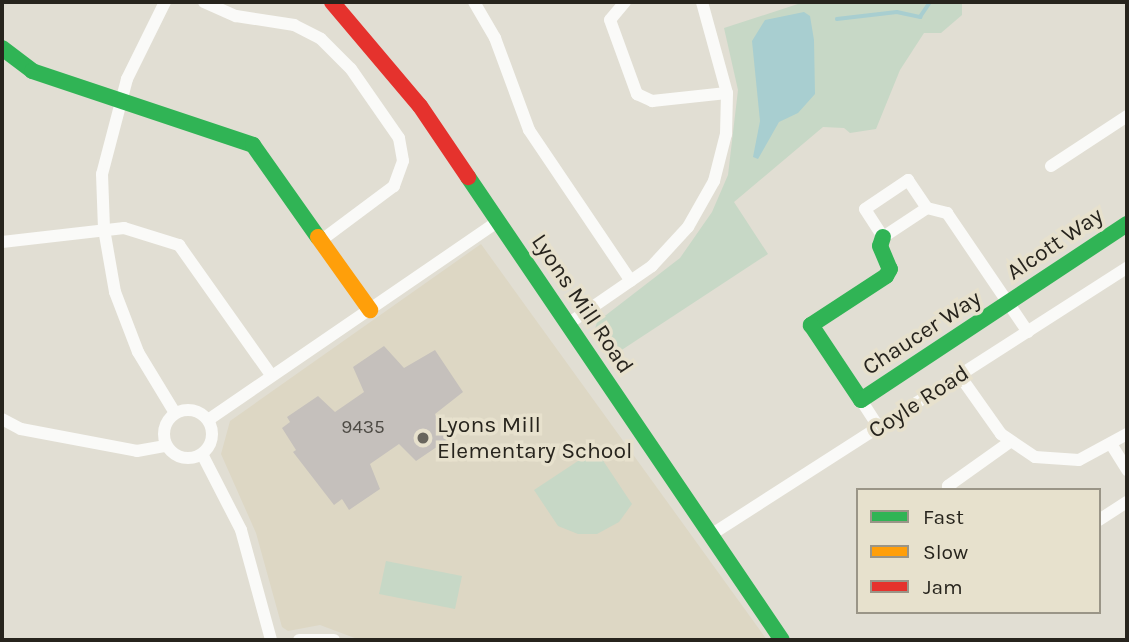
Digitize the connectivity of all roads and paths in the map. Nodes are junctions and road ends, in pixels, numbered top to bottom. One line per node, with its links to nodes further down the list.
1 (165, 2): 9 (street)
2 (204, 2): 17 (street)
3 (332, 2): 13 (street, Lyons Mill Road)
4 (474, 2): 20 (street)
5 (625, 2): 8 (street)
6 (702, 2): 8 (street)
7 (2, 48): 9 (street)
8 (727, 93): 20 (street)
9 (119, 100): 15 (street); 17 (street)
10 (1127, 116): 11 (street)
11 (1051, 166)
12 (927, 208): 16 (street); 16 (street); 21 (street)
13 (499, 221): 22 (street); 23 (street, Lyons Mill Road)
14 (1127, 224): 21 (street, Alcott Way)
15 (104, 229): 18 (street); 25 (street); 28 (street)
16 (883, 237): 27 (street, Chaucer Way)
17 (323, 239): 22 (street)
18 (2, 242)
19 (1127, 268): 24 (street, Coyle Road)
20 (631, 281): 23 (street)
21 (1009, 303): 24 (street); 27 (street, Chaucer Way)
22 (370, 310): 25 (street)
23 (568, 324): 41 (street, Lyons Mill Road)
24 (1028, 332): 26 (street, Coyle Road)
25 (271, 375): 30 (street)
26 (960, 376): 31 (street, Coyle Road); 33 (street)
27 (861, 400): 31 (street, Chaucer Way)
28 (176, 413): 30 (street); 35 (street)
29 (2, 419): 35 (street)
30 (208, 420): 36 (street)
31 (879, 428): 41 (street, Coyle Road)
32 (1127, 434): 34 (street)
33 (1010, 442): 34 (street); 38 (street)
34 (1111, 444): 37 (street)
35 (166, 446): 36 (street)
36 (202, 454): 42 (street)
37 (1127, 470)
38 (950, 488)
39 (1127, 502): 40 (street)
40 (1101, 519)
41 (709, 536): 45 (street, Lyons Mill Road)
42 (271, 640)
43 (299, 640): 44 (street)
44 (334, 640)
45 (782, 640)

